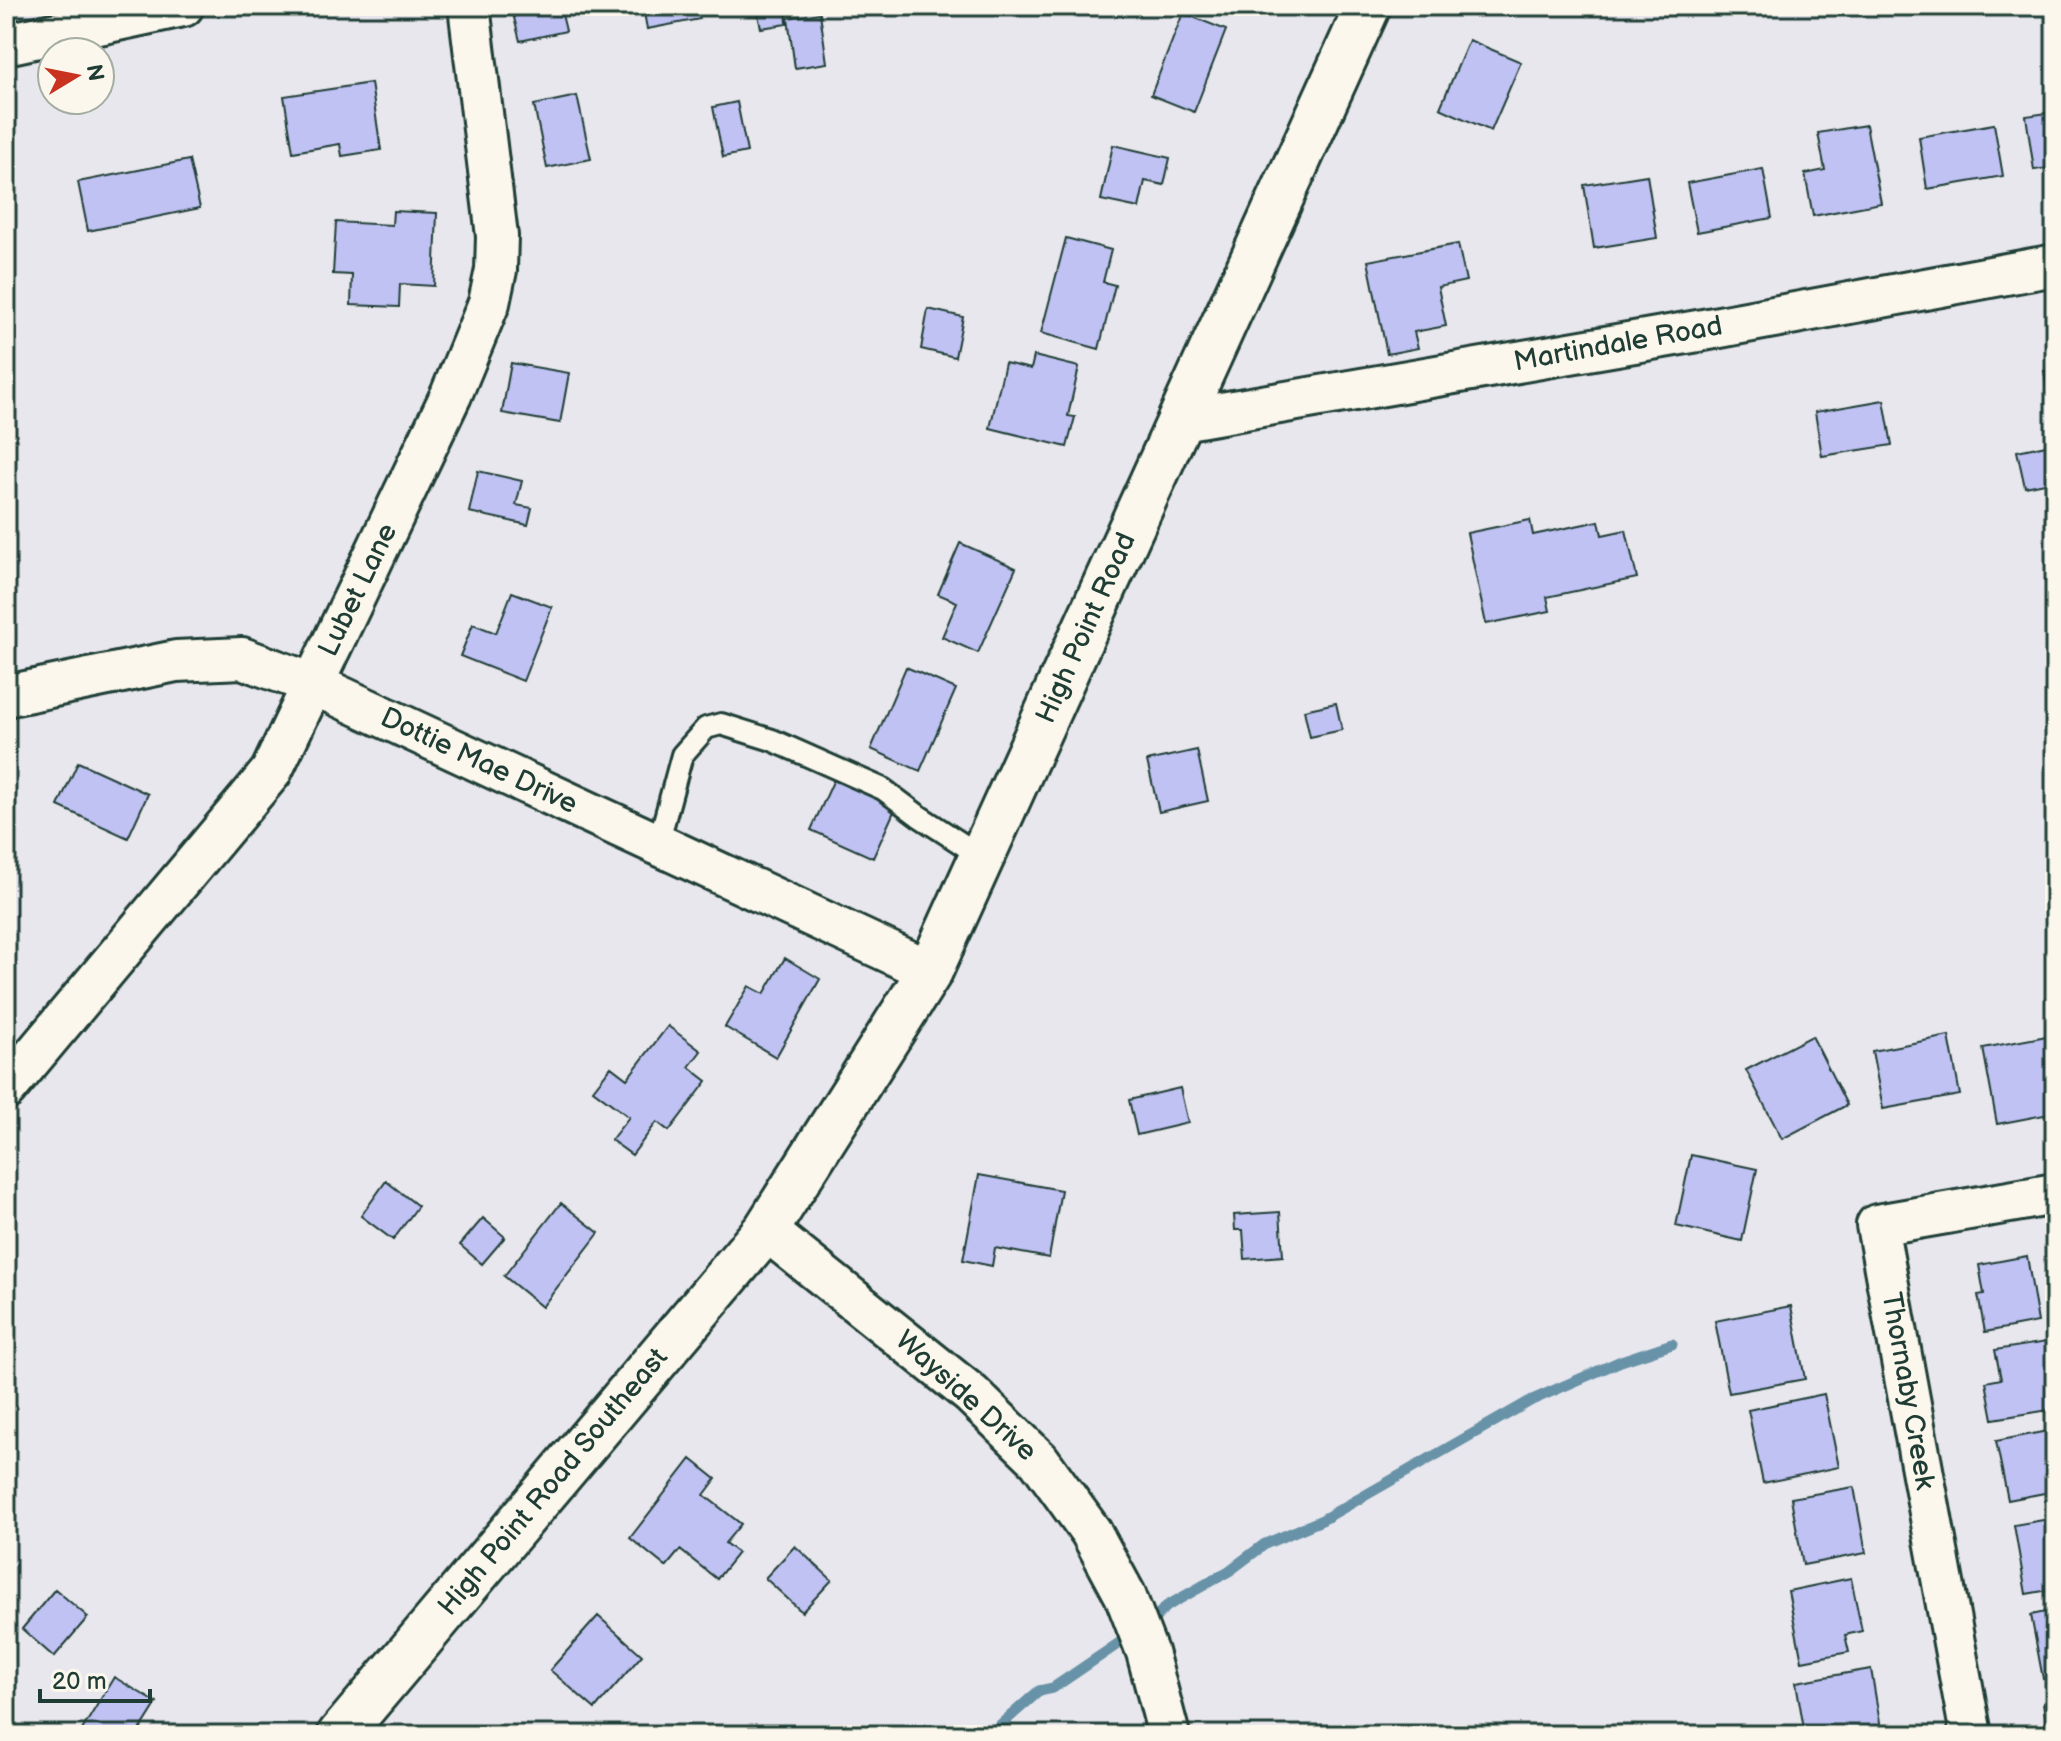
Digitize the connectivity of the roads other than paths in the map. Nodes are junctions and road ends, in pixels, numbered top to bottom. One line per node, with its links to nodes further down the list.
1 (183, 6): 4 (street)
2 (469, 6): 7 (street, Lubet Lane)
3 (1368, 6): 6 (main road, High Point Road)
4 (6, 44)
5 (2055, 265): 6 (street, Martindale Road)
6 (1181, 420): 10 (main road, High Point Road)
7 (313, 684): 8 (street, Dottie Mae Drive); 9 (street, Dottie Mae Drive); 12 (street, Lubet Lane)
8 (6, 696)
9 (658, 844): 10 (lane); 11 (street, Dottie Mae Drive)
10 (982, 857): 11 (main road, High Point Road)
11 (930, 971): 14 (main road, High Point Road)
12 (6, 1089)
13 (2055, 1194): 17 (street, Thornaby Creek)
14 (766, 1230): 15 (main road, High Point Road Southeast); 16 (street, Wayside Drive)
15 (340, 1735)
16 (1169, 1735)
17 (1971, 1735)

